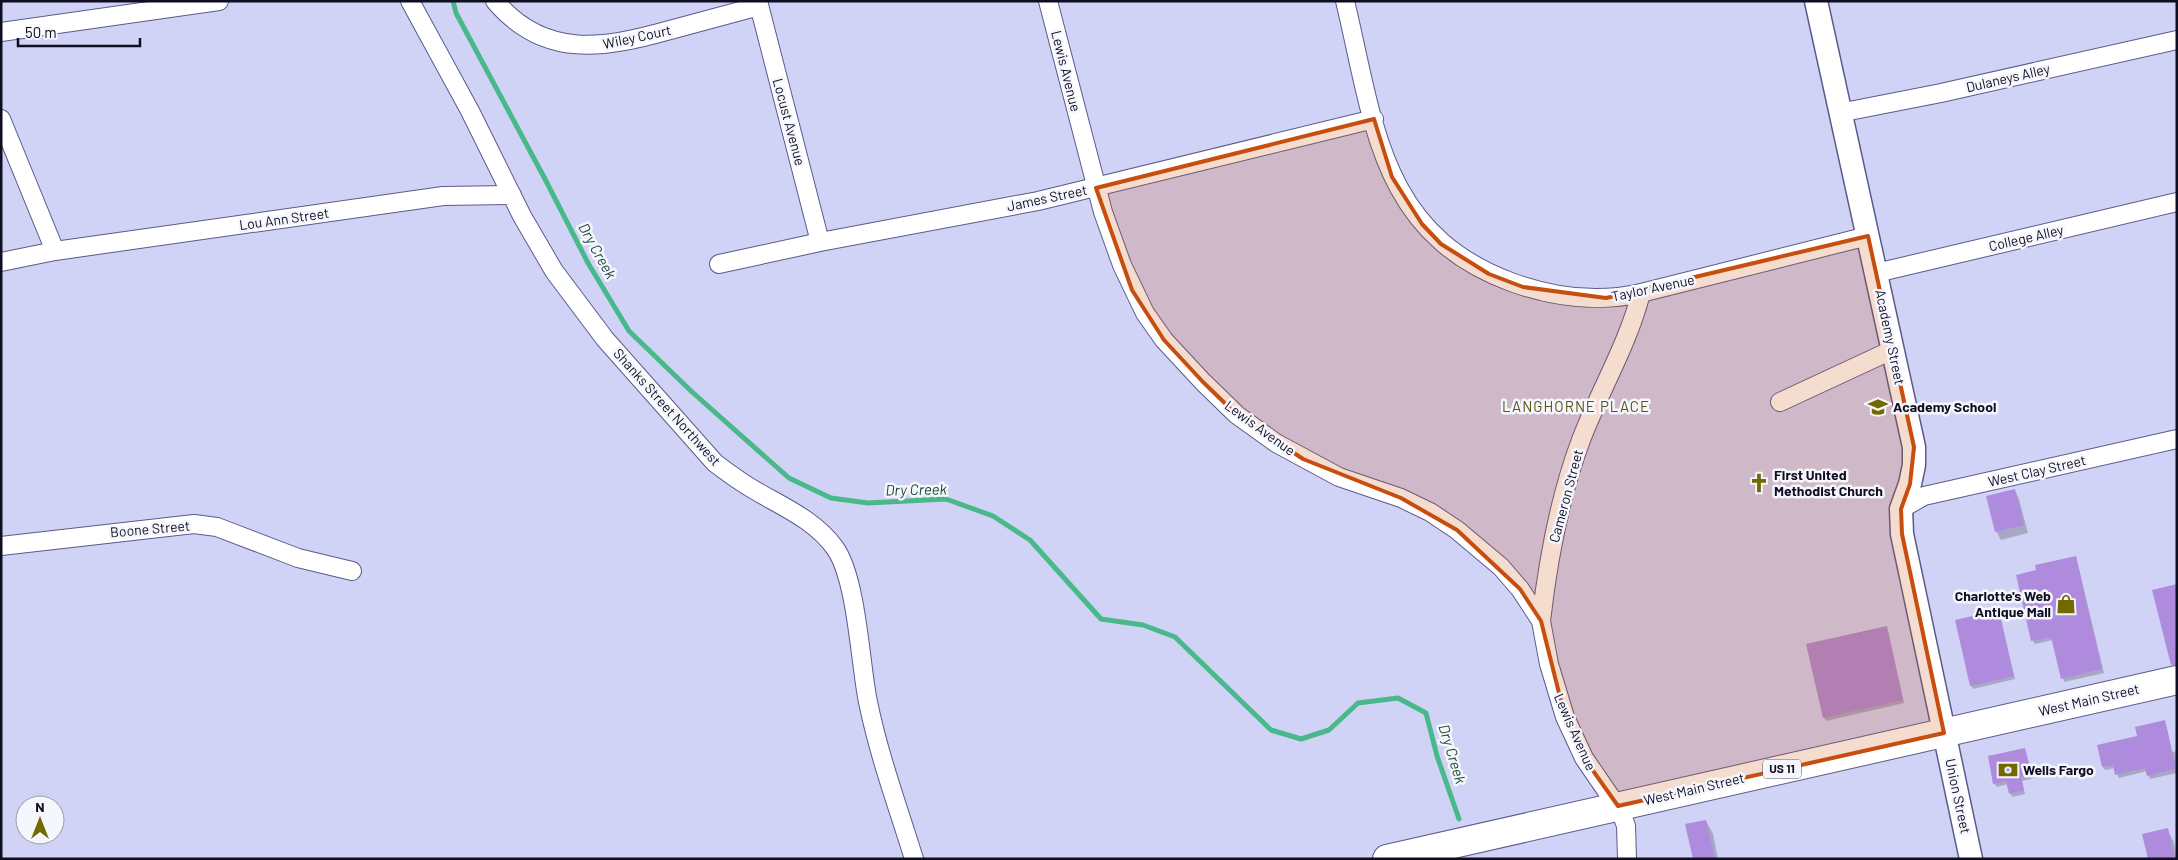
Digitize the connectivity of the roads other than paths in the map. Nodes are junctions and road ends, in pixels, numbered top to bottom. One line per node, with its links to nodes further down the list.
1 (219, 1): 8 (street)
2 (410, 1): 14 (street, Shanks Street Northwest)
3 (495, 1): 7 (street, Wiley Court)
4 (1048, 1): 13 (street, Lewis Avenue)
5 (1345, 1): 12 (street, Taylor Avenue)
6 (1816, 1): 10 (street, Academy Street)
7 (758, 4): 17 (street, Locust Avenue)
8 (1, 32)
9 (2177, 40): 10 (street, Dulaneys Alley)
10 (1840, 113): 16 (street, Academy Street)
11 (1, 119): 18 (street)
12 (1374, 119): 13 (street, James Street); 22 (street, Taylor Avenue)
13 (1096, 188): 17 (street, James Street); 29 (street, Lewis Avenue)
14 (512, 196): 18 (street, Lou Ann Street); 33 (street, Shanks Street Northwest)
15 (2177, 202): 21 (street, College Alley)
16 (1868, 236): 21 (street, Academy Street); 22 (street, Taylor Avenue)
17 (820, 242): 20 (street, James Street)
18 (55, 251): 19 (street, Lou Ann Street)
19 (1, 262)
20 (719, 264)
21 (1876, 273): 23 (street, Academy Street)
22 (1641, 292): 29 (street, Cameron Street)
23 (1892, 350): 24 (street); 26 (street, Academy Street)
24 (1780, 402)
25 (2177, 439): 26 (street, West Clay Street)
26 (1901, 509): 31 (street, Academy Street)
27 (1, 546): 28 (street, Boone Street)
28 (352, 571)
29 (1541, 621): 32 (street, Lewis Avenue)
30 (2177, 680): 31 (main road, West Main Street / US 11)
31 (1944, 732): 32 (main road, West Main Street / US 11); 36 (street, Union Street)
32 (1618, 806): 34 (main road, West Main Street / US 11); 35 (street, Lewis Avenue)
33 (914, 859)
34 (1387, 859)
35 (1627, 859)
36 (1971, 859)

